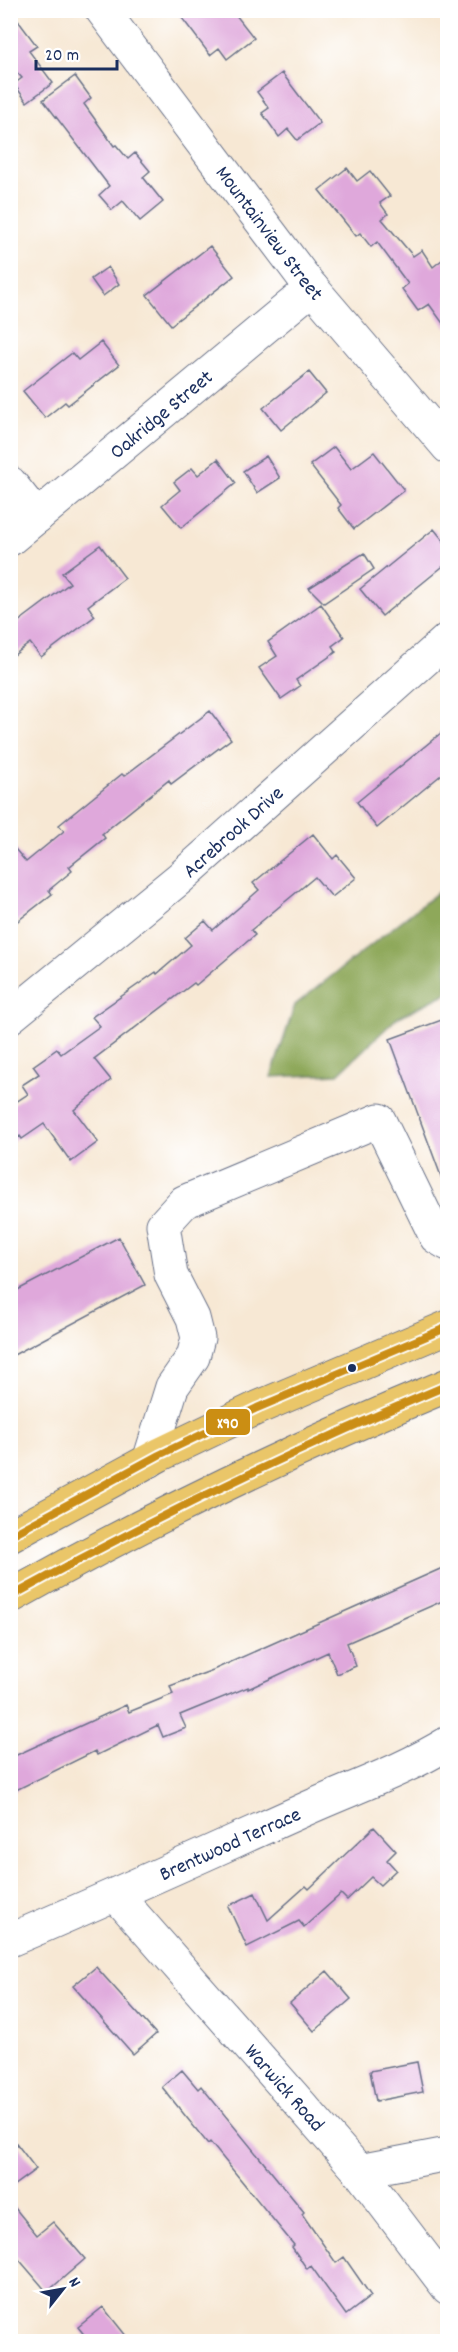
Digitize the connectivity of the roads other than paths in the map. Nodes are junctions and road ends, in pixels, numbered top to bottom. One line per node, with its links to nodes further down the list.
1 (102, 10): 2 (street, Mountainview Street)
2 (312, 288): 3 (street, Mountainview Street); 5 (street, Oakridge Street)
3 (447, 447)
4 (10, 483): 5 (street)
5 (37, 517): 6 (street, Oakridge Street)
6 (10, 539)
7 (447, 639): 8 (street, Acrebrook Drive)
8 (10, 1017)
9 (447, 1244): 12 (street)
10 (447, 1327): 12 (main road)
11 (447, 1385): 14 (main road)
12 (149, 1461): 13 (main road)
13 (10, 1536)
14 (10, 1597)
15 (447, 1743): 16 (street, Brentwood Terrace)
16 (116, 1895): 17 (street, Brentwood Terrace); 19 (street, Warwick Road)
17 (10, 1940)
18 (447, 2154): 19 (street)
19 (359, 2171): 20 (street, Warwick Road)
20 (447, 2288)

